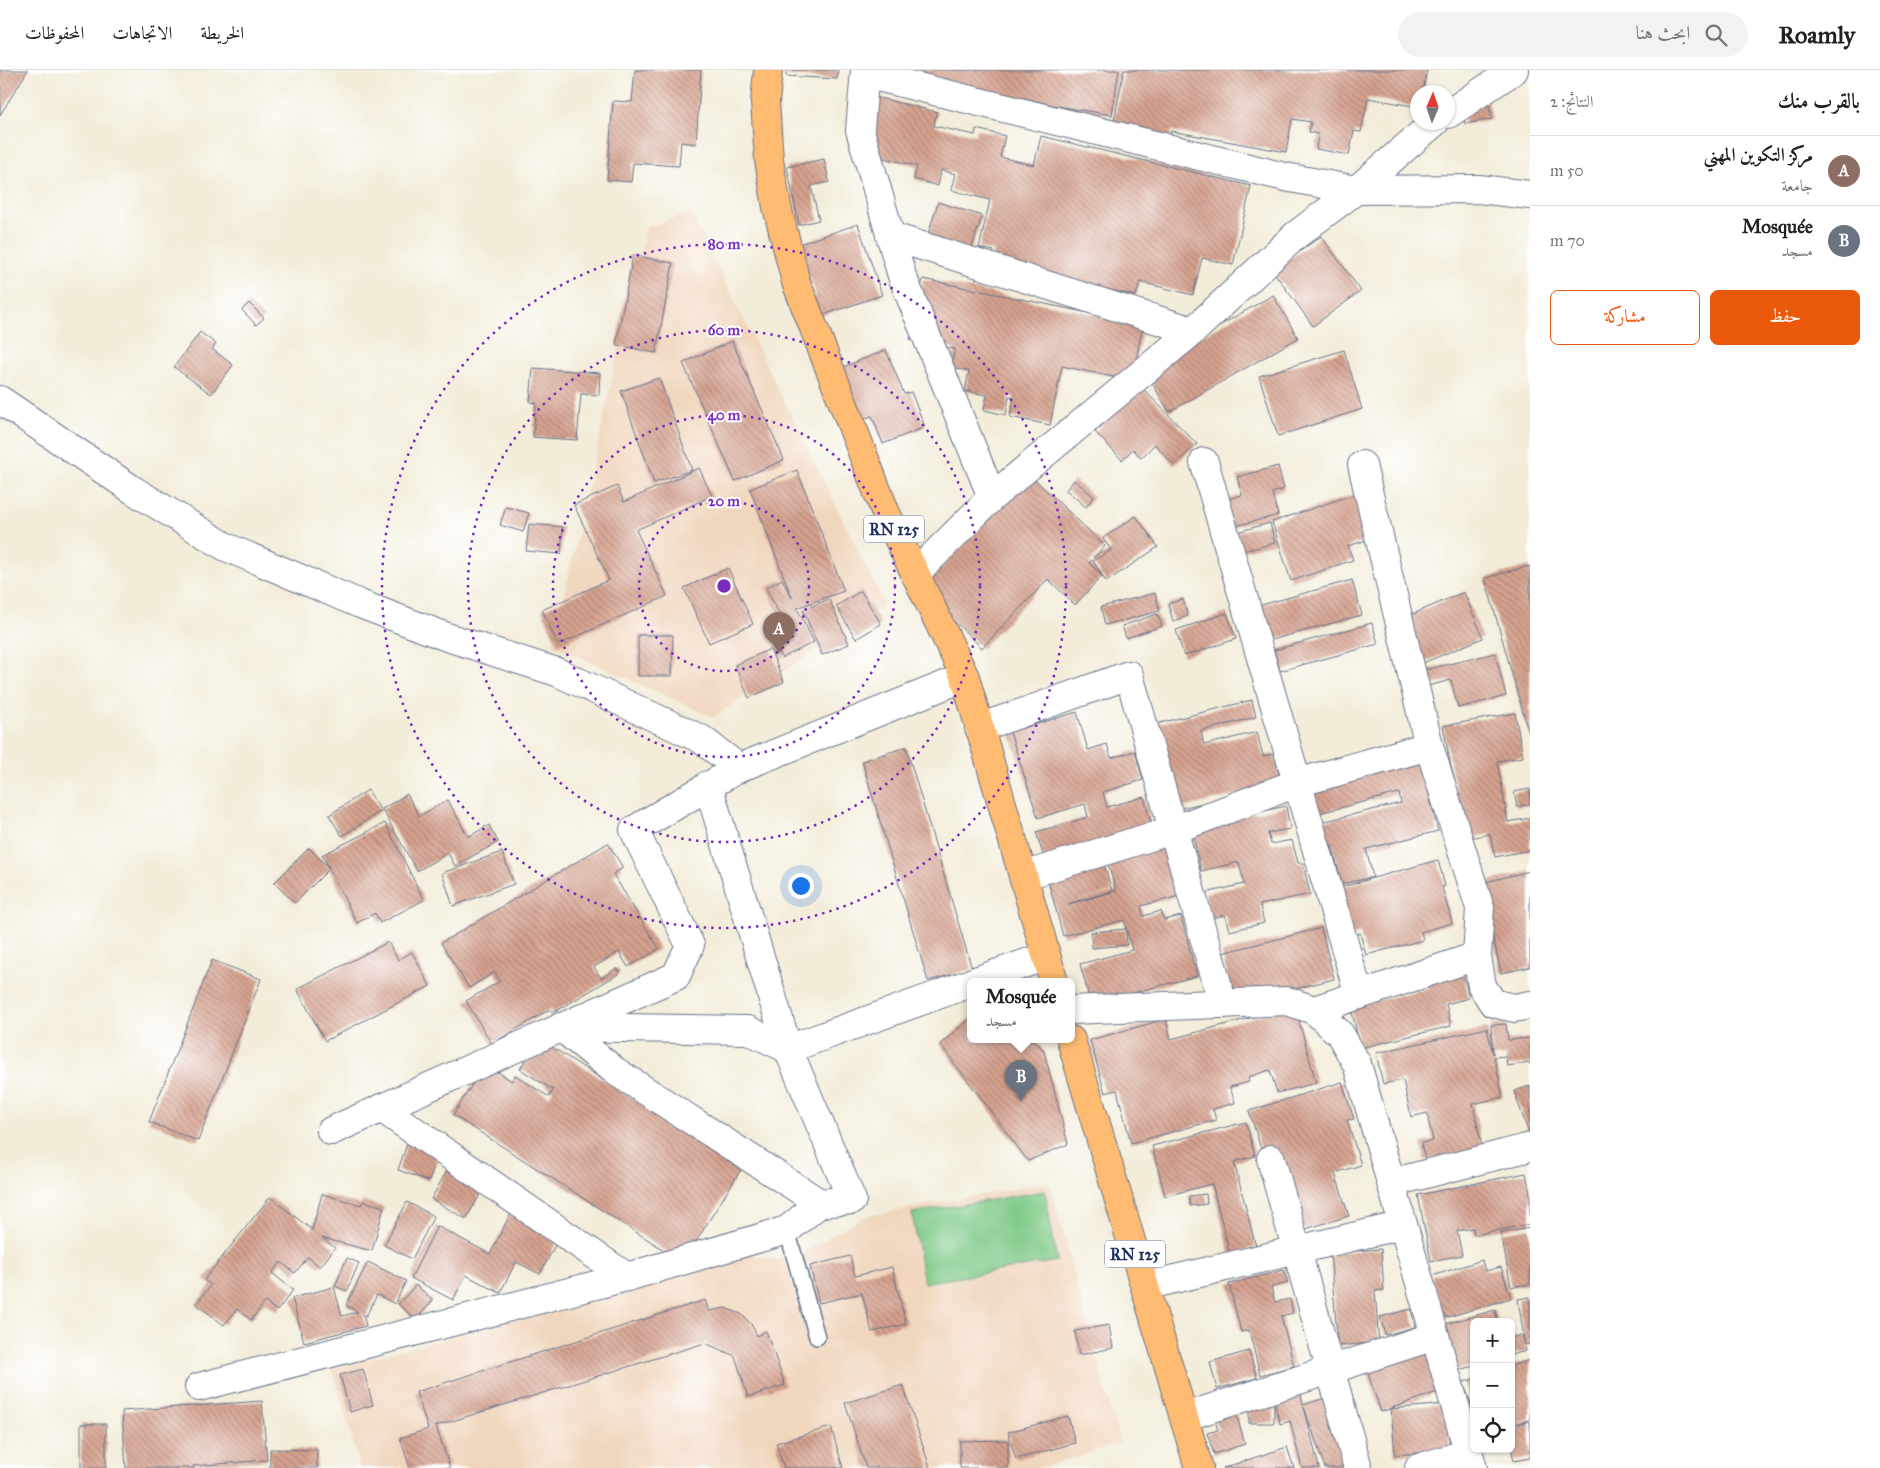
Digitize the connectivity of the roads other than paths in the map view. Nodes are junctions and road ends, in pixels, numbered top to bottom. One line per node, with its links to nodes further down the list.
1 (768, 70): 14 (main road, RN 125)
2 (1514, 70): 4 (street)
3 (865, 72): 6 (street); 8 (street)
4 (1455, 109)
5 (1426, 130): 6 (street)
6 (1356, 190): 7 (street); 9 (street)
7 (1530, 195)
8 (890, 236): 9 (street); 13 (street)
9 (1193, 332): 13 (street)
10 (0, 400): 18 (street)
11 (1204, 462): 19 (street)
12 (1362, 465): 17 (street)
13 (992, 497): 14 (street)
14 (915, 574): 15 (main road, RN 125)
15 (965, 677): 16 (main road, RN 125); 18 (street)
16 (979, 728): 21 (street); 22 (main road, RN 125)
17 (1429, 746): 19 (street); 24 (street)
18 (739, 768): 20 (street)
19 (1297, 783): 21 (street); 28 (street)
20 (708, 786): 33 (street); 35 (street)
21 (1173, 830): 22 (street); 29 (street)
22 (1022, 876): 23 (main road, RN 125)
23 (1046, 956): 25 (street); 26 (main road, RN 125)
24 (1477, 956): 28 (street); 30 (street)
25 (986, 978)
26 (1053, 978)
27 (967, 985): 35 (street)
28 (1359, 995): 32 (street)
29 (1223, 1004): 31 (street); 32 (street)
30 (1530, 1005)
31 (1075, 1010)
32 (1314, 1010): 40 (street)
33 (561, 1027): 35 (street); 36 (street); 41 (street)
34 (1072, 1043): 46 (main road, RN 125)
35 (788, 1049): 41 (street)
36 (381, 1108): 37 (street); 45 (street)
37 (330, 1131)
38 (1530, 1147): 40 (street)
39 (1271, 1159): 44 (street)
40 (1391, 1182): 42 (street)
41 (820, 1203): 43 (street)
42 (1404, 1225): 44 (street); 47 (street)
43 (787, 1230): 45 (street); 48 (lane)
44 (1296, 1250): 46 (street); 49 (street)
45 (627, 1277): 50 (street)
46 (1145, 1286): 51 (main road, RN 125)
47 (1435, 1336): 49 (street); 52 (street)
48 (817, 1337)
49 (1330, 1370): 51 (street); 54 (street)
50 (199, 1387)
51 (1184, 1417): 53 (main road, RN 125)
52 (1471, 1460): 55 (street)
53 (1199, 1468)
54 (1358, 1468)
55 (1419, 1468)

